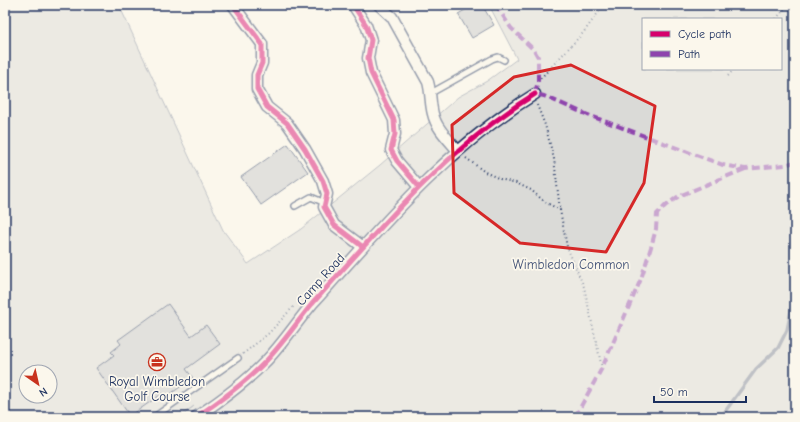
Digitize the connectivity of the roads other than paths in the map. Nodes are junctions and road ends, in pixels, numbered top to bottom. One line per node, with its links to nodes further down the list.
1 (233, 5): 9 (street)
2 (353, 5): 8 (street)
3 (379, 5): 5 (street)
4 (504, 60): 5 (lane)
5 (431, 93): 7 (street)
6 (535, 94): 7 (street, Camp Road)
7 (458, 151): 8 (street, Camp Road)
8 (420, 187): 11 (street, Camp Road)
9 (325, 203): 10 (lane); 11 (street)
10 (295, 206)
11 (364, 247): 14 (street, Camp Road)
12 (238, 358): 13 (lane)
13 (154, 417)
14 (196, 417)

